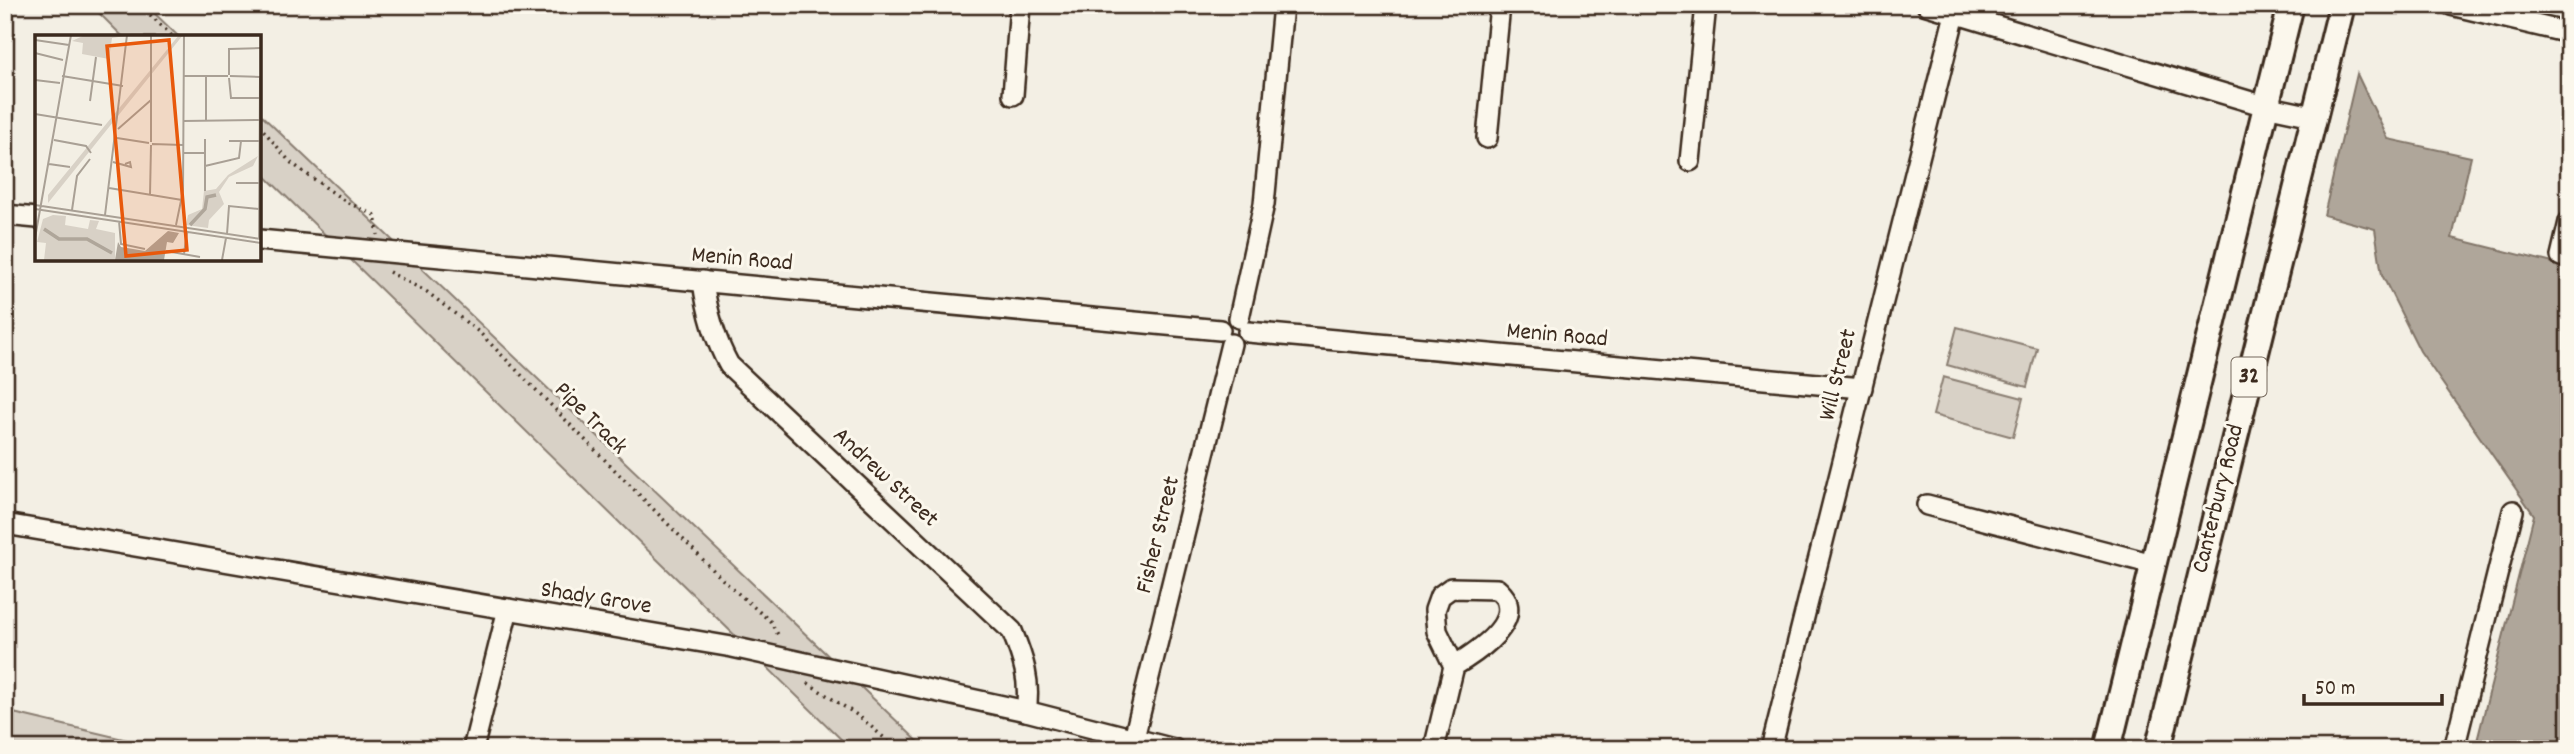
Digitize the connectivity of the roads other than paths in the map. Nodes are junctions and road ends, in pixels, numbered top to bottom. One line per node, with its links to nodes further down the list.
1 (1020, 5): 11 (street)
2 (1283, 5): 22 (street)
3 (1500, 5): 14 (street)
4 (1706, 5): 15 (street)
5 (1927, 5): 9 (street)
6 (2291, 5): 12 (main road, Canterbury Road / 32)
7 (2342, 5): 13 (main road, Canterbury Road / 32)
8 (2451, 5): 10 (street)
9 (1955, 14): 12 (street); 24 (street, Will Street)
10 (2569, 33)
11 (1013, 95)
12 (2265, 106): 13 (street); 28 (main road, Canterbury Road / 32)
13 (2313, 116): 38 (main road, Canterbury Road / 32)
14 (1487, 138)
15 (1690, 161)
16 (5, 215): 17 (street)
17 (35, 218)
18 (2569, 222): 20 (street)
19 (261, 240): 21 (street, Menin Road)
20 (2561, 256)
21 (703, 281): 23 (street, Menin Road); 31 (street, Andrew Street)
22 (1243, 325): 23 (street); 24 (street, Menin Road)
23 (1226, 337): 32 (street, Fisher Street)
24 (1861, 388): 36 (street, Will Street)
25 (1927, 505): 28 (street)
26 (2513, 511): 39 (street)
27 (5, 524): 29 (street, Shady Grove)
28 (2153, 564): 37 (main road, Canterbury Road / 32)
29 (508, 609): 31 (street, Shady Grove); 33 (street)
30 (1454, 666): 35 (street)
31 (1026, 711): 32 (street, Shady Grove)
32 (1134, 738): 34 (street, Shady Grove)
33 (473, 749)
34 (1174, 749)
35 (1434, 749)
36 (1771, 749)
37 (2108, 749)
38 (2158, 749)
39 (2454, 749)

